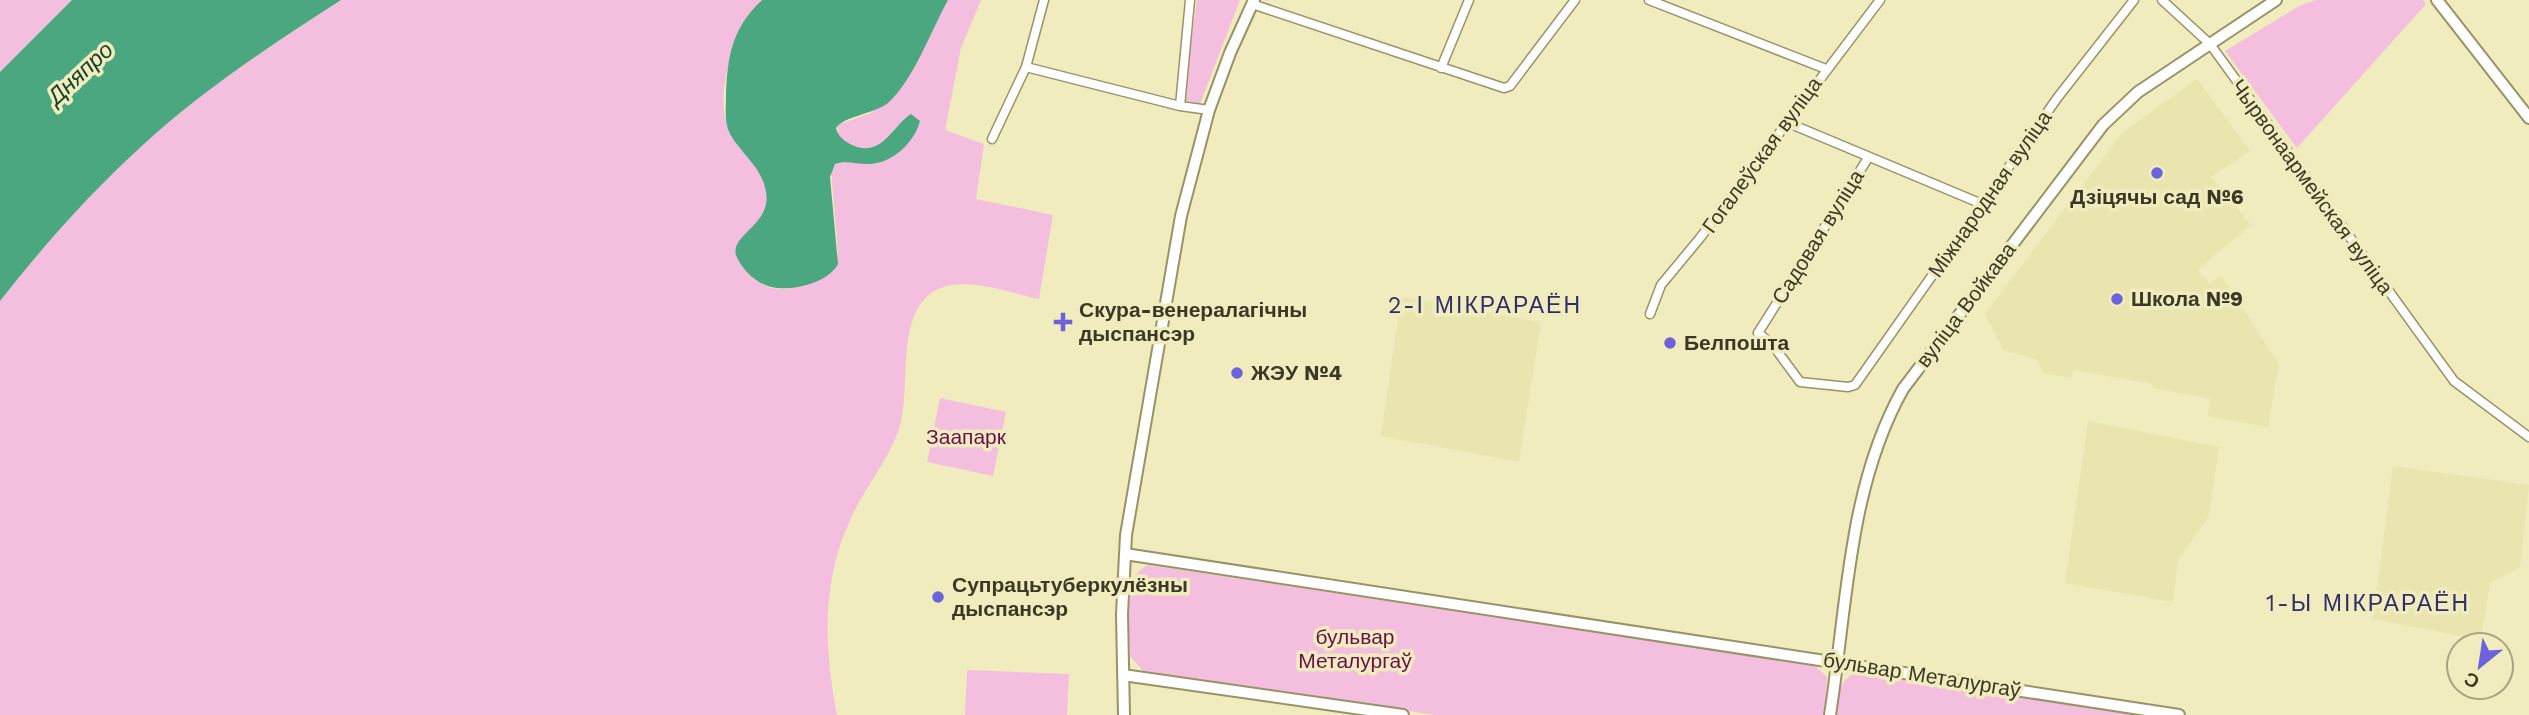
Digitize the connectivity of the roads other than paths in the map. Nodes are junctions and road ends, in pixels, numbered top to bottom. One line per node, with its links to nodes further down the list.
1 (1044, 0): 13 (street)
2 (1190, 0): 16 (street)
3 (1469, 0): 14 (street)
4 (1576, 0): 14 (street)
5 (1649, 0): 15 (street)
6 (1880, 0): 15 (street, Гогалеўская вуліца)
7 (2134, 0): 22 (street, Міжнародная вуліца)
8 (2162, 0): 12 (street, Чырвонаармейская вуліца)
9 (2276, 0): 12 (main road, вуліца Войкава)
10 (2437, 0): 18 (main road)
11 (1253, 2): 14 (street); 17 (main road)
12 (2210, 44): 25 (street, Чырвонаармейская вуліца); 27 (main road, вуліца Войкава)
13 (1026, 67): 16 (street); 20 (street)
14 (1441, 68)
15 (1826, 69): 19 (street, Гогалеўская вуліца)
16 (1180, 106): 17 (street)
17 (1209, 110): 26 (main road)
18 (2529, 118)
19 (1786, 122): 21 (street); 23 (street, Гогалеўская вуліца)
20 (992, 139)
21 (1868, 158): 22 (street); 24 (street, Садовая вуліца)
22 (1982, 204): 24 (street, Міжнародная вуліца)
23 (1650, 314)
24 (1848, 387)
25 (2529, 437)
26 (1125, 554): 27 (main road, бульвар Металургаў); 28 (main road)
27 (1838, 663): 31 (main road, вуліца Войкава); 32 (main road, бульвар Металургаў)
28 (1123, 675): 29 (main road); 30 (main road)
29 (1124, 715)
30 (1403, 715)
31 (1830, 715)
32 (2179, 715)

